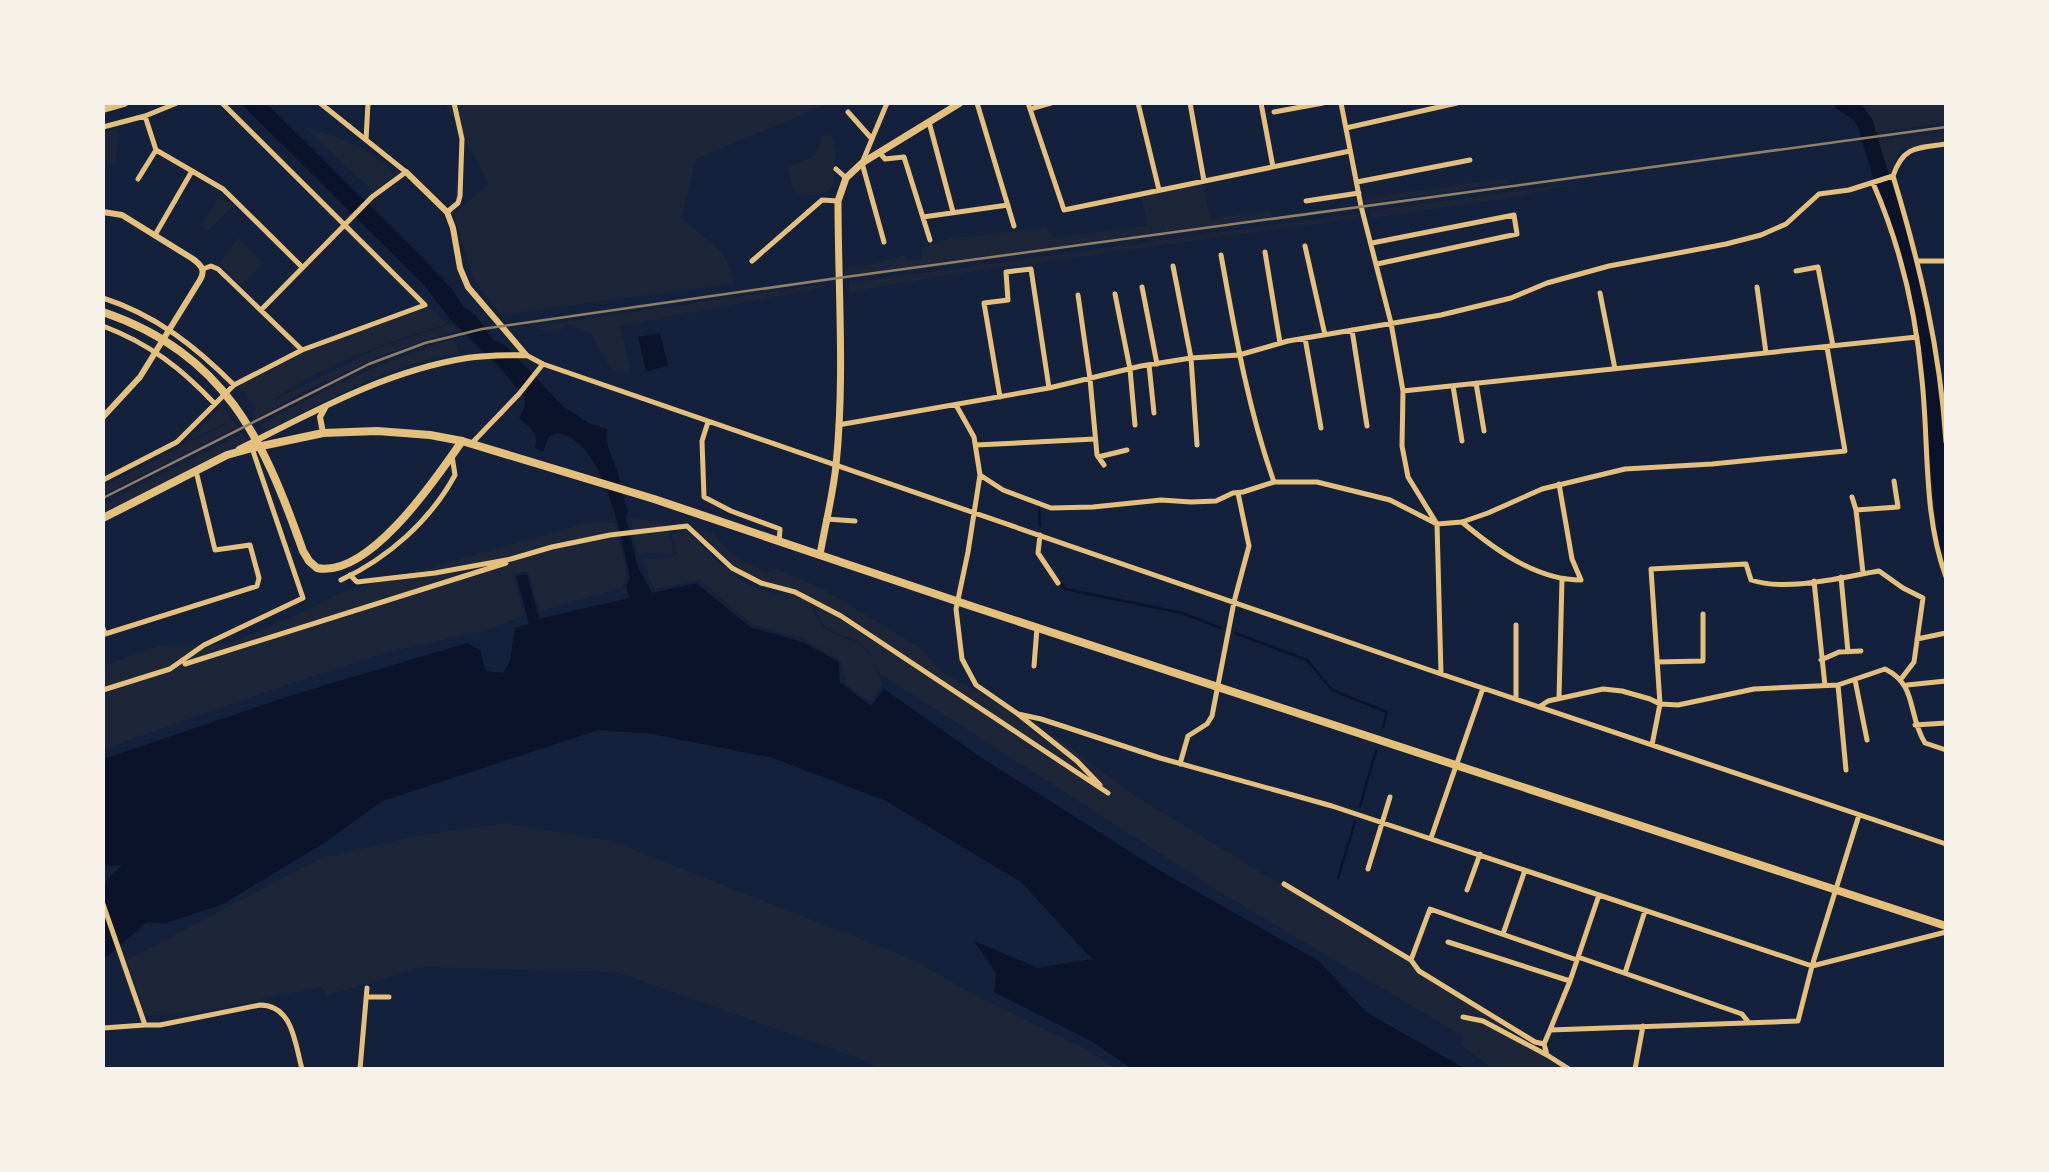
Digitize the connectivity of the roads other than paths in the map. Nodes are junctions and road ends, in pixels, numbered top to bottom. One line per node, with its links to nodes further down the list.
1 (124, 103): 18 (main road)
2 (177, 103): 21 (street)
3 (222, 103): 52 (street)
4 (320, 103): 26 (street)
5 (368, 103): 26 (street)
6 (454, 103): 49 (street)
7 (887, 103): 25 (street)
8 (960, 103): 22 (main road)
9 (977, 103): 47 (street)
10 (1051, 103): 17 (street)
11 (1138, 103): 43 (street)
12 (1190, 103): 40 (street)
13 (1261, 103): 33 (street)
14 (1323, 103): 20 (street)
15 (1341, 103): 24 (street)
16 (1457, 103): 24 (street)
17 (1029, 106): 43 (street)
18 (103, 109)
19 (849, 112): 25 (street)
20 (1275, 112)
21 (145, 116): 23 (street); 28 (street)
22 (929, 122): 30 (main road); 50 (street)
23 (103, 127)
24 (1346, 128): 29 (street)
25 (872, 139): 32 (street)
26 (366, 140): 36 (street)
27 (1946, 145): 37 (street)
28 (156, 150): 35 (street); 39 (street)
29 (1350, 151): 33 (street); 41 (street)
30 (879, 152): 32 (main road); 51 (street)
31 (1470, 160): 41 (street)
32 (862, 163): 38 (main road); 56 (street)
33 (1273, 167): 40 (street)
34 (836, 169): 38 (street)
35 (192, 171): 54 (street); 65 (street)
36 (406, 172): 49 (street); 52 (street)
37 (1893, 176): 42 (street); 62 (street)
38 (846, 178): 45 (main road)
39 (138, 179)
40 (1204, 181): 43 (street)
41 (1357, 182): 44 (street)
42 (1873, 183): 77 (street); 82 (street)
43 (1159, 190)
44 (1359, 193): 46 (street); 57 (street)
45 (838, 201): 61 (street); 111 (main road)
46 (1306, 201)
47 (1008, 205): 50 (street); 53 (street)
48 (103, 212): 54 (street)
49 (447, 212): 89 (street)
50 (953, 212): 51 (street)
51 (923, 217): 55 (street)
52 (346, 224): 65 (street); 86 (street)
53 (1014, 226)
54 (155, 235): 67 (street)
55 (930, 240)
56 (884, 242)
57 (1372, 243): 64 (street); 64 (street)
58 (1305, 246): 81 (street)
59 (1265, 252): 84 (street)
60 (1221, 255): 90 (street)
61 (752, 261)
62 (1918, 261): 63 (street); 110 (street)
63 (1946, 261)
64 (1377, 264): 77 (street)
65 (302, 267): 75 (street)
66 (1172, 267): 91 (street)
67 (203, 269): 75 (street); 79 (street)
68 (1796, 271): 85 (street)
69 (1142, 287): 92 (street)
70 (1757, 287): 88 (street)
71 (1600, 293): 96 (street)
72 (1115, 294): 95 (street)
73 (1078, 295): 97 (street)
74 (103, 298): 79 (street)
75 (261, 310): 86 (street)
76 (103, 312): 127 (main road)
77 (1391, 323): 80 (street); 102 (street)
78 (103, 326): 87 (street)
79 (170, 329): 87 (street); 99 (street)
80 (1352, 330): 81 (street); 113 (street)
81 (1325, 335): 83 (street)
82 (1916, 337): 85 (street); 153 (street)
83 (1305, 338): 84 (street); 114 (street)
84 (1280, 343): 90 (street)
85 (1830, 347): 88 (street); 136 (street)
86 (302, 350): 99 (street)
87 (155, 352): 104 (street); 108 (street)
88 (1766, 353): 96 (street)
89 (526, 355): 93 (street); 105 (street)
90 (1240, 355): 91 (street); 135 (street)
91 (1191, 358): 92 (street); 123 (street)
92 (1157, 363): 94 (street)
93 (543, 364): 109 (street); 121 (street)
94 (1149, 365): 95 (street); 107 (street)
95 (1130, 369): 97 (street); 112 (street)
96 (1615, 369): 98 (street)
97 (1090, 379): 101 (street); 117 (street)
98 (1476, 383): 100 (street); 115 (street)
99 (234, 385): 104 (street)
100 (1453, 386): 102 (street); 119 (street)
101 (1049, 388): 103 (street); 103 (street)
102 (1403, 391): 145 (street)
103 (1000, 397): 106 (street)
104 (215, 404): 133 (street)
105 (327, 405): 116 (street); 126 (street)
106 (956, 405): 111 (street); 122 (street)
107 (1154, 413)
108 (103, 417)
109 (708, 422): 130 (street); 147 (street)
110 (1945, 423): 120 (street)
111 (838, 425): 130 (main road)
112 (1135, 425)
113 (1367, 426)
114 (1321, 428)
115 (1484, 431)
116 (323, 433): 118 (main road); 124 (main road)
117 (1095, 439): 122 (street); 128 (street)
118 (462, 441): 121 (main road); 127 (main road)
119 (1462, 442)
120 (1946, 442)
121 (472, 443): 147 (main road)
122 (976, 445): 132 (street)
123 (1197, 445)
124 (252, 447): 126 (main road); 181 (street)
125 (1126, 450): 128 (street)
126 (227, 455): 131 (main road)
127 (452, 456): 151 (street)
128 (1098, 457): 129 (street)
129 (1104, 465)
130 (836, 466): 140 (street); 142 (main road)
131 (197, 471): 141 (main road); 162 (street)
132 (980, 475): 137 (street); 140 (street)
133 (103, 480)
134 (1894, 481): 139 (street)
135 (1274, 482): 137 (street); 145 (street)
136 (1559, 484): 144 (street); 154 (street)
137 (1238, 493): 159 (street)
138 (1852, 497): 139 (street)
139 (1856, 510): 150 (street)
140 (975, 513): 146 (street); 158 (street)
141 (103, 518)
142 (826, 519): 143 (street); 148 (main road)
143 (855, 521)
144 (1462, 522): 145 (street); 154 (street)
145 (1437, 524): 172 (street)
146 (1040, 535): 157 (street); 159 (street)
147 (779, 542): 148 (main road)
148 (820, 555): 158 (main road)
149 (514, 558): 151 (street); 170 (street); 186 (street)
150 (1863, 573): 152 (street); 165 (street)
151 (350, 575): 155 (street)
152 (1841, 577): 156 (street); 167 (street)
153 (1946, 577)
154 (1562, 579): 182 (street)
155 (341, 580)
156 (1814, 581): 168 (street); 169 (street)
157 (1058, 583)
158 (957, 602): 163 (main road); 186 (street)
159 (1234, 602): 172 (street); 179 (street)
160 (1703, 614): 169 (street)
161 (1516, 625): 183 (street)
162 (103, 628)
163 (1037, 628): 171 (street); 179 (main road)
164 (1946, 633): 165 (street)
165 (1917, 639): 173 (street)
166 (1861, 651): 167 (street)
167 (1848, 652): 168 (street)
168 (1821, 660): 178 (street)
169 (1657, 662): 184 (street)
170 (186, 664)
171 (1034, 666)
172 (1441, 674): 180 (street)
173 (1901, 679): 174 (street); 177 (street)
174 (1855, 680): 176 (street); 189 (street)
175 (1946, 681): 177 (street)
176 (1838, 685): 178 (street); 194 (street)
177 (1907, 685): 188 (street)
178 (1825, 686): 184 (street)
179 (1218, 687): 192 (street); 193 (main road)
180 (1483, 688): 183 (street); 193 (street)
181 (103, 690)
182 (1559, 698): 184 (street); 185 (street)
183 (1516, 699): 185 (street)
184 (1660, 704): 190 (street)
185 (1539, 707): 190 (street)
186 (1018, 714): 192 (street)
187 (1946, 723): 188 (street)
188 (1915, 725): 191 (street)
189 (1867, 740)
190 (1652, 745): 196 (street)
191 (1946, 750)
192 (1180, 764): 197 (street)
193 (1457, 765): 198 (street); 204 (main road)
194 (1846, 770)
195 (1390, 797): 197 (street)
196 (1859, 815): 199 (street); 204 (street)
197 (1382, 821): 198 (street); 201 (street)
198 (1432, 838): 200 (street)
199 (1946, 844)
200 (1480, 854): 202 (street); 205 (street)
201 (1368, 869)
202 (1525, 870): 206 (street); 211 (street)
203 (1284, 884): 214 (street)
204 (1835, 888): 209 (main road); 215 (street)
205 (1467, 890)
206 (1599, 895): 208 (street); 213 (street)
207 (103, 904): 223 (street)
208 (1645, 911): 215 (street); 216 (street)
209 (1946, 926)
210 (1946, 932): 215 (street)
211 (1503, 934): 213 (street); 214 (street)
212 (1448, 942): 217 (street)
213 (1578, 958): 216 (street); 217 (street)
214 (1411, 960): 227 (street)
215 (1812, 966): 222 (street)
216 (1625, 973): 222 (street)
217 (1570, 981): 226 (street)
218 (368, 988): 219 (street)
219 (366, 997): 220 (street); 230 (street)
220 (389, 998)
221 (1463, 1017): 228 (street)
222 (1749, 1023): 224 (street)
223 (145, 1025): 225 (street); 229 (street)
224 (1643, 1026): 226 (street); 232 (street)
225 (103, 1028)
226 (1550, 1030): 227 (street)
227 (1545, 1044): 228 (street)
228 (1547, 1055): 231 (street)
229 (302, 1069)
230 (360, 1069)
231 (1569, 1069)
232 (1634, 1069)

